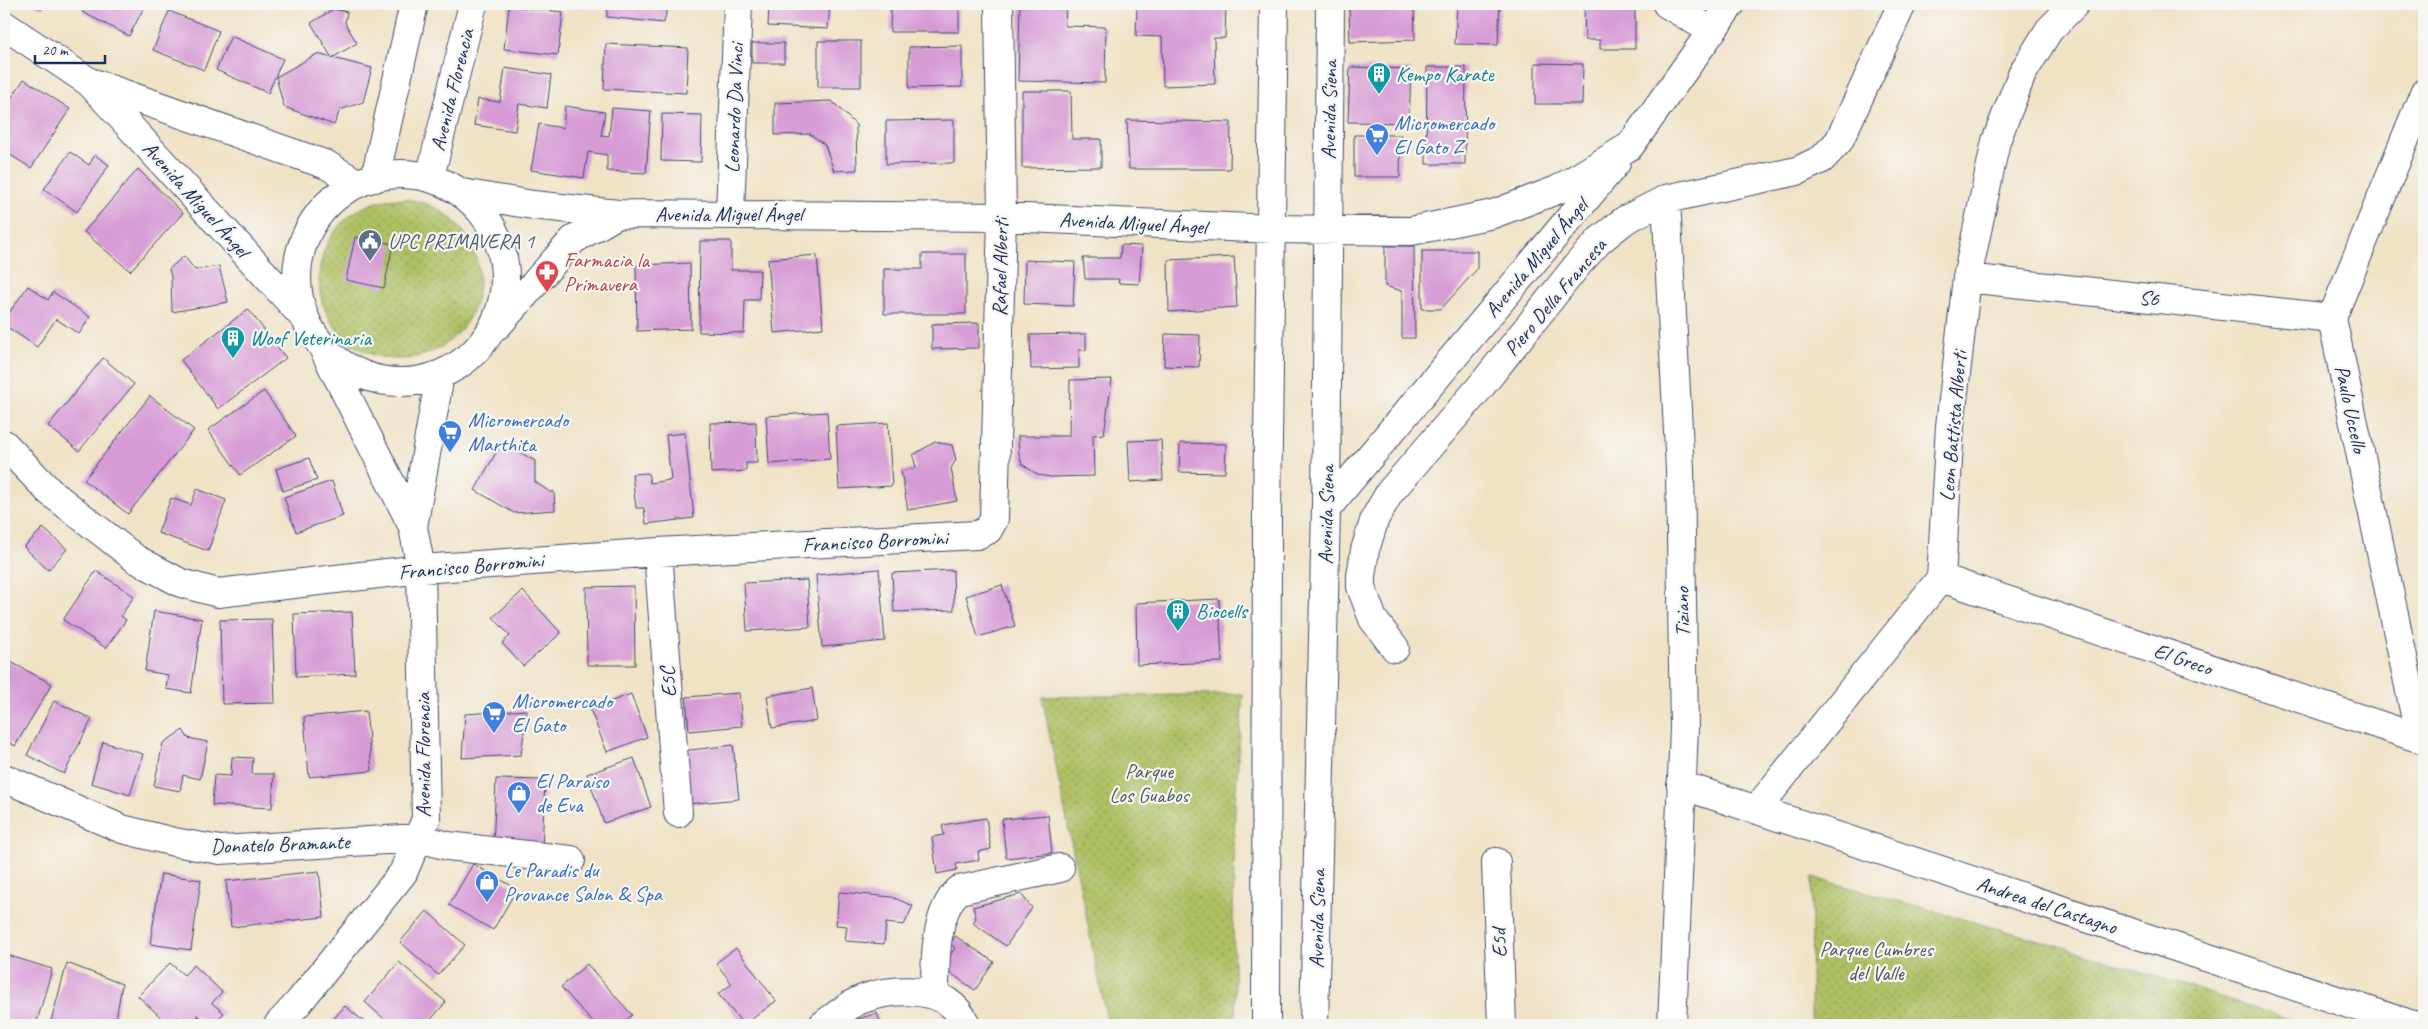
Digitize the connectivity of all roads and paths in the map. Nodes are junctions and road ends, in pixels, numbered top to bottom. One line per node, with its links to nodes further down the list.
1 (414, 4): 17 (street)
2 (473, 4): 16 (street, Avenida Florencia)
3 (738, 4): 20 (street, Leonardo Da Vinci)
4 (999, 4): 22 (street, Rafael Alberti)
5 (1274, 4): 23 (street)
6 (1330, 4): 24 (street, Avenida Siena)
7 (1667, 4): 12 (street)
8 (1731, 4): 12 (street, Avenida Miguel Ángel)
9 (1902, 4): 19 (street, Piero Della Francesa)
10 (2075, 4): 25 (street, Leon Battista Alberti)
11 (4, 25): 13 (street, Avenida Miguel Ángel)
12 (1712, 32): 15 (street, Avenida Miguel Ángel)
13 (89, 82): 17 (street, Avenida Miguel Ángel); 26 (street, Avenida Miguel Ángel)
14 (2424, 93): 27 (street)
15 (1630, 146): 24 (street, Avenida Miguel Ángel); 32 (street, Avenida Miguel Ángel)
16 (430, 177): 17 (street); 18 (street)
17 (366, 180): 26 (street)
18 (462, 193): 21 (street, Avenida Miguel Ángel); 28 (street)
19 (1666, 199): 38 (street, Piero Della Francesa); 41 (street, Tiziano)
20 (730, 213): 21 (street, Avenida Miguel Ángel); 22 (street, Avenida Miguel Ángel)
21 (618, 214): 28 (street, Avenida Miguel Ángel)
22 (1002, 217): 23 (street, Avenida Miguel Ángel); 34 (street, Rafael Alberti)
23 (1272, 229): 24 (street, Avenida Miguel Ángel); 52 (street)
24 (1328, 230): 32 (street, Avenida Siena)
25 (1967, 278): 27 (street, S6); 37 (street, Leon Battista Alberti)
26 (302, 315): 29 (street)
27 (2332, 318): 39 (street, Paulo Uccello)
28 (489, 335): 30 (street, Avenida Miguel Ángel)
29 (323, 348): 30 (street, Avenida Miguel Ángel); 33 (street, Avenida Florencia)
30 (440, 375): 33 (street, Avenida Florencia)
31 (4, 444): 36 (street, Francisco Borromini)
32 (1326, 509): 53 (street, Avenida Siena)
33 (413, 527): 36 (street, Avenida Florencia)
34 (988, 530): 35 (street, Francisco Borromini)
35 (658, 552): 36 (street, Francisco Borromini); 43 (street, E5C)
36 (421, 570): 44 (street, Avenida Florencia)
37 (1941, 578): 39 (street, El Greco); 42 (street)
38 (1395, 648)
39 (2422, 739)
40 (4, 778): 44 (street, Donatelo Bramante)
41 (1682, 785): 42 (street, Andrea del Castagno); 55 (street, Tiziano)
42 (1756, 810): 56 (street, Andrea del Castagno)
43 (678, 813)
44 (419, 838): 45 (street, Donatelo Bramante); 49 (street, Avenida Florencia)
45 (571, 860)
46 (1496, 862): 54 (street, E5d)
47 (1060, 868): 48 (street)
48 (935, 996): 50 (street); 51 (street)
49 (278, 1025)
50 (824, 1025)
51 (966, 1025)
52 (1266, 1025)
53 (1314, 1025)
54 (1502, 1025)
55 (1672, 1025)
56 (2412, 1025)

